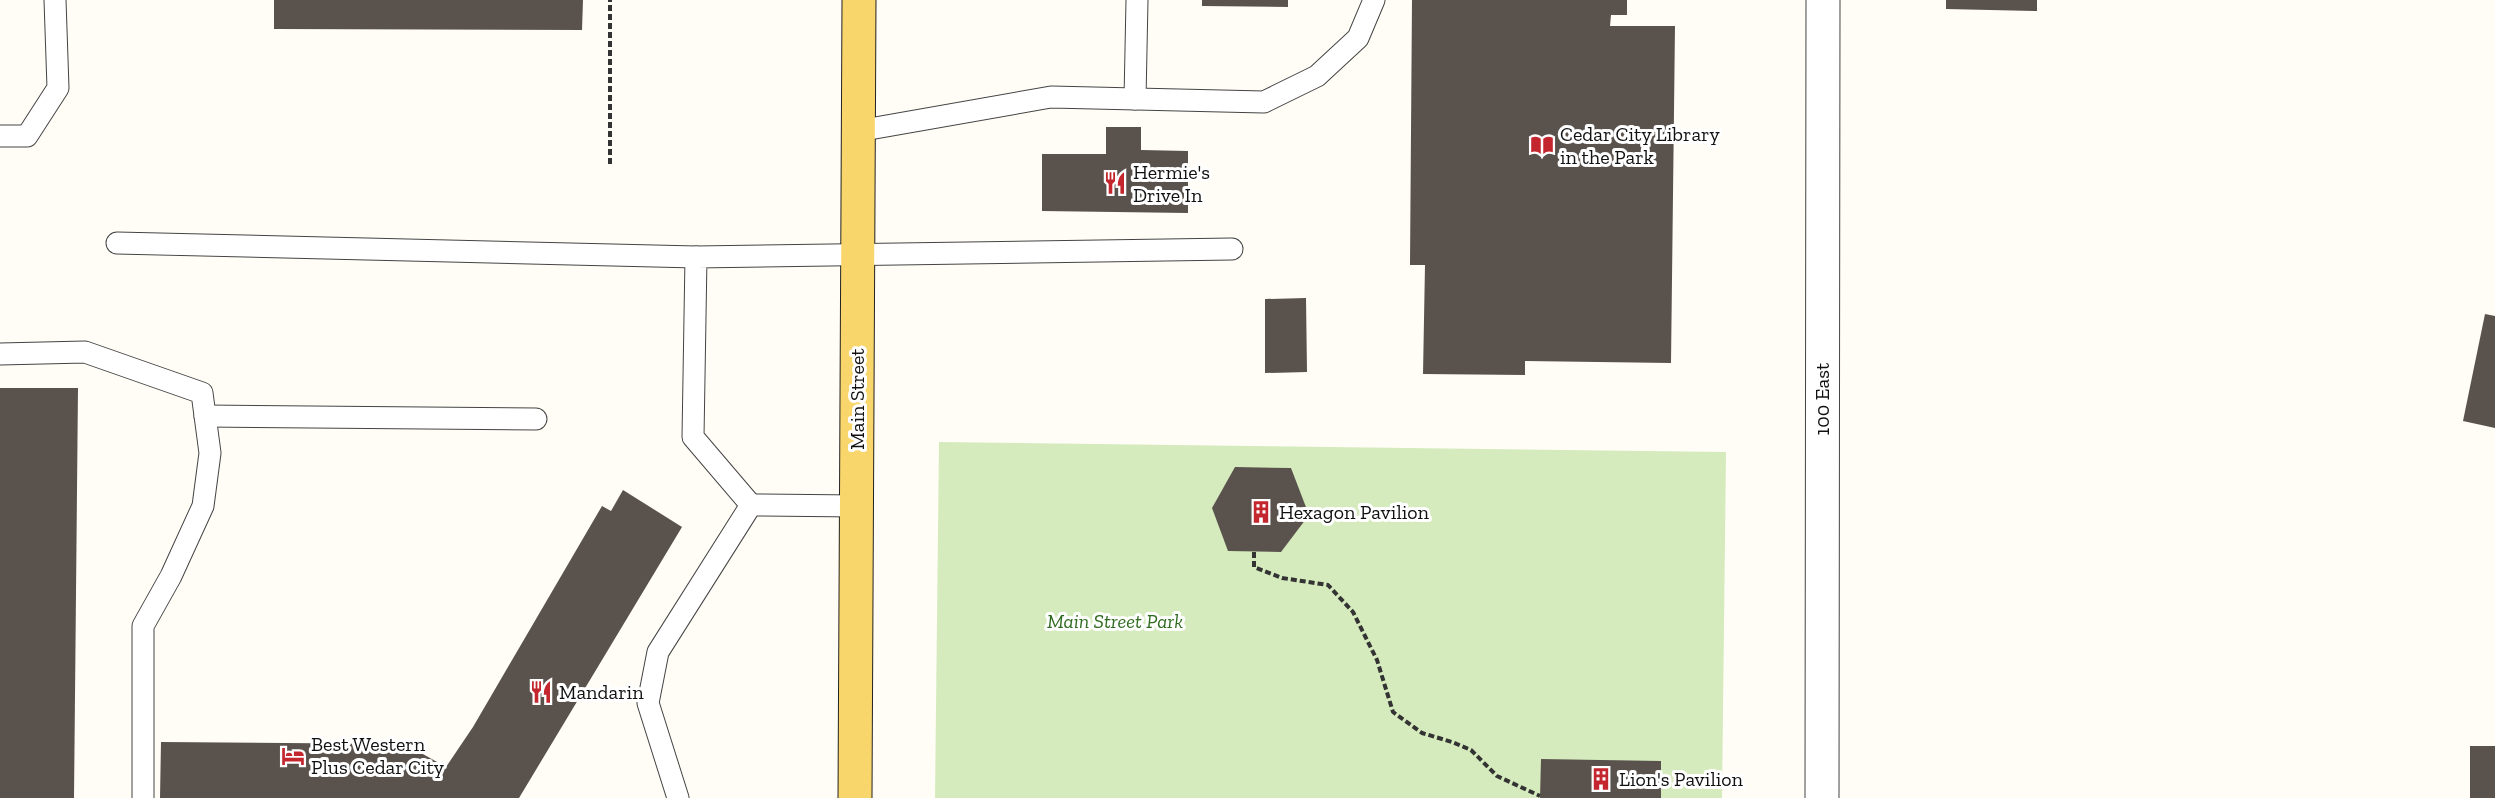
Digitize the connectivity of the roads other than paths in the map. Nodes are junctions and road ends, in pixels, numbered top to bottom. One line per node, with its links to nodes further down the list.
1 (55, 0): 8 (lane)
2 (859, 0): 7 (main road, Main Street)
3 (1137, 0): 6 (lane)
4 (1374, 0): 6 (lane)
5 (1823, 0): 21 (street, 100 East)
6 (1135, 99): 7 (lane)
7 (858, 131): 11 (main road, Main Street)
8 (0, 136)
9 (117, 243): 12 (lane)
10 (1232, 249): 11 (lane)
11 (858, 254): 12 (lane); 17 (main road, Main Street)
12 (696, 257): 16 (lane)
13 (0, 354): 14 (lane)
14 (205, 416): 15 (lane); 18 (lane)
15 (536, 419)
16 (751, 505): 17 (lane); 19 (lane)
17 (857, 506): 20 (main road, Main Street)
18 (143, 798)
19 (678, 798)
20 (855, 798)
21 (1822, 798)

